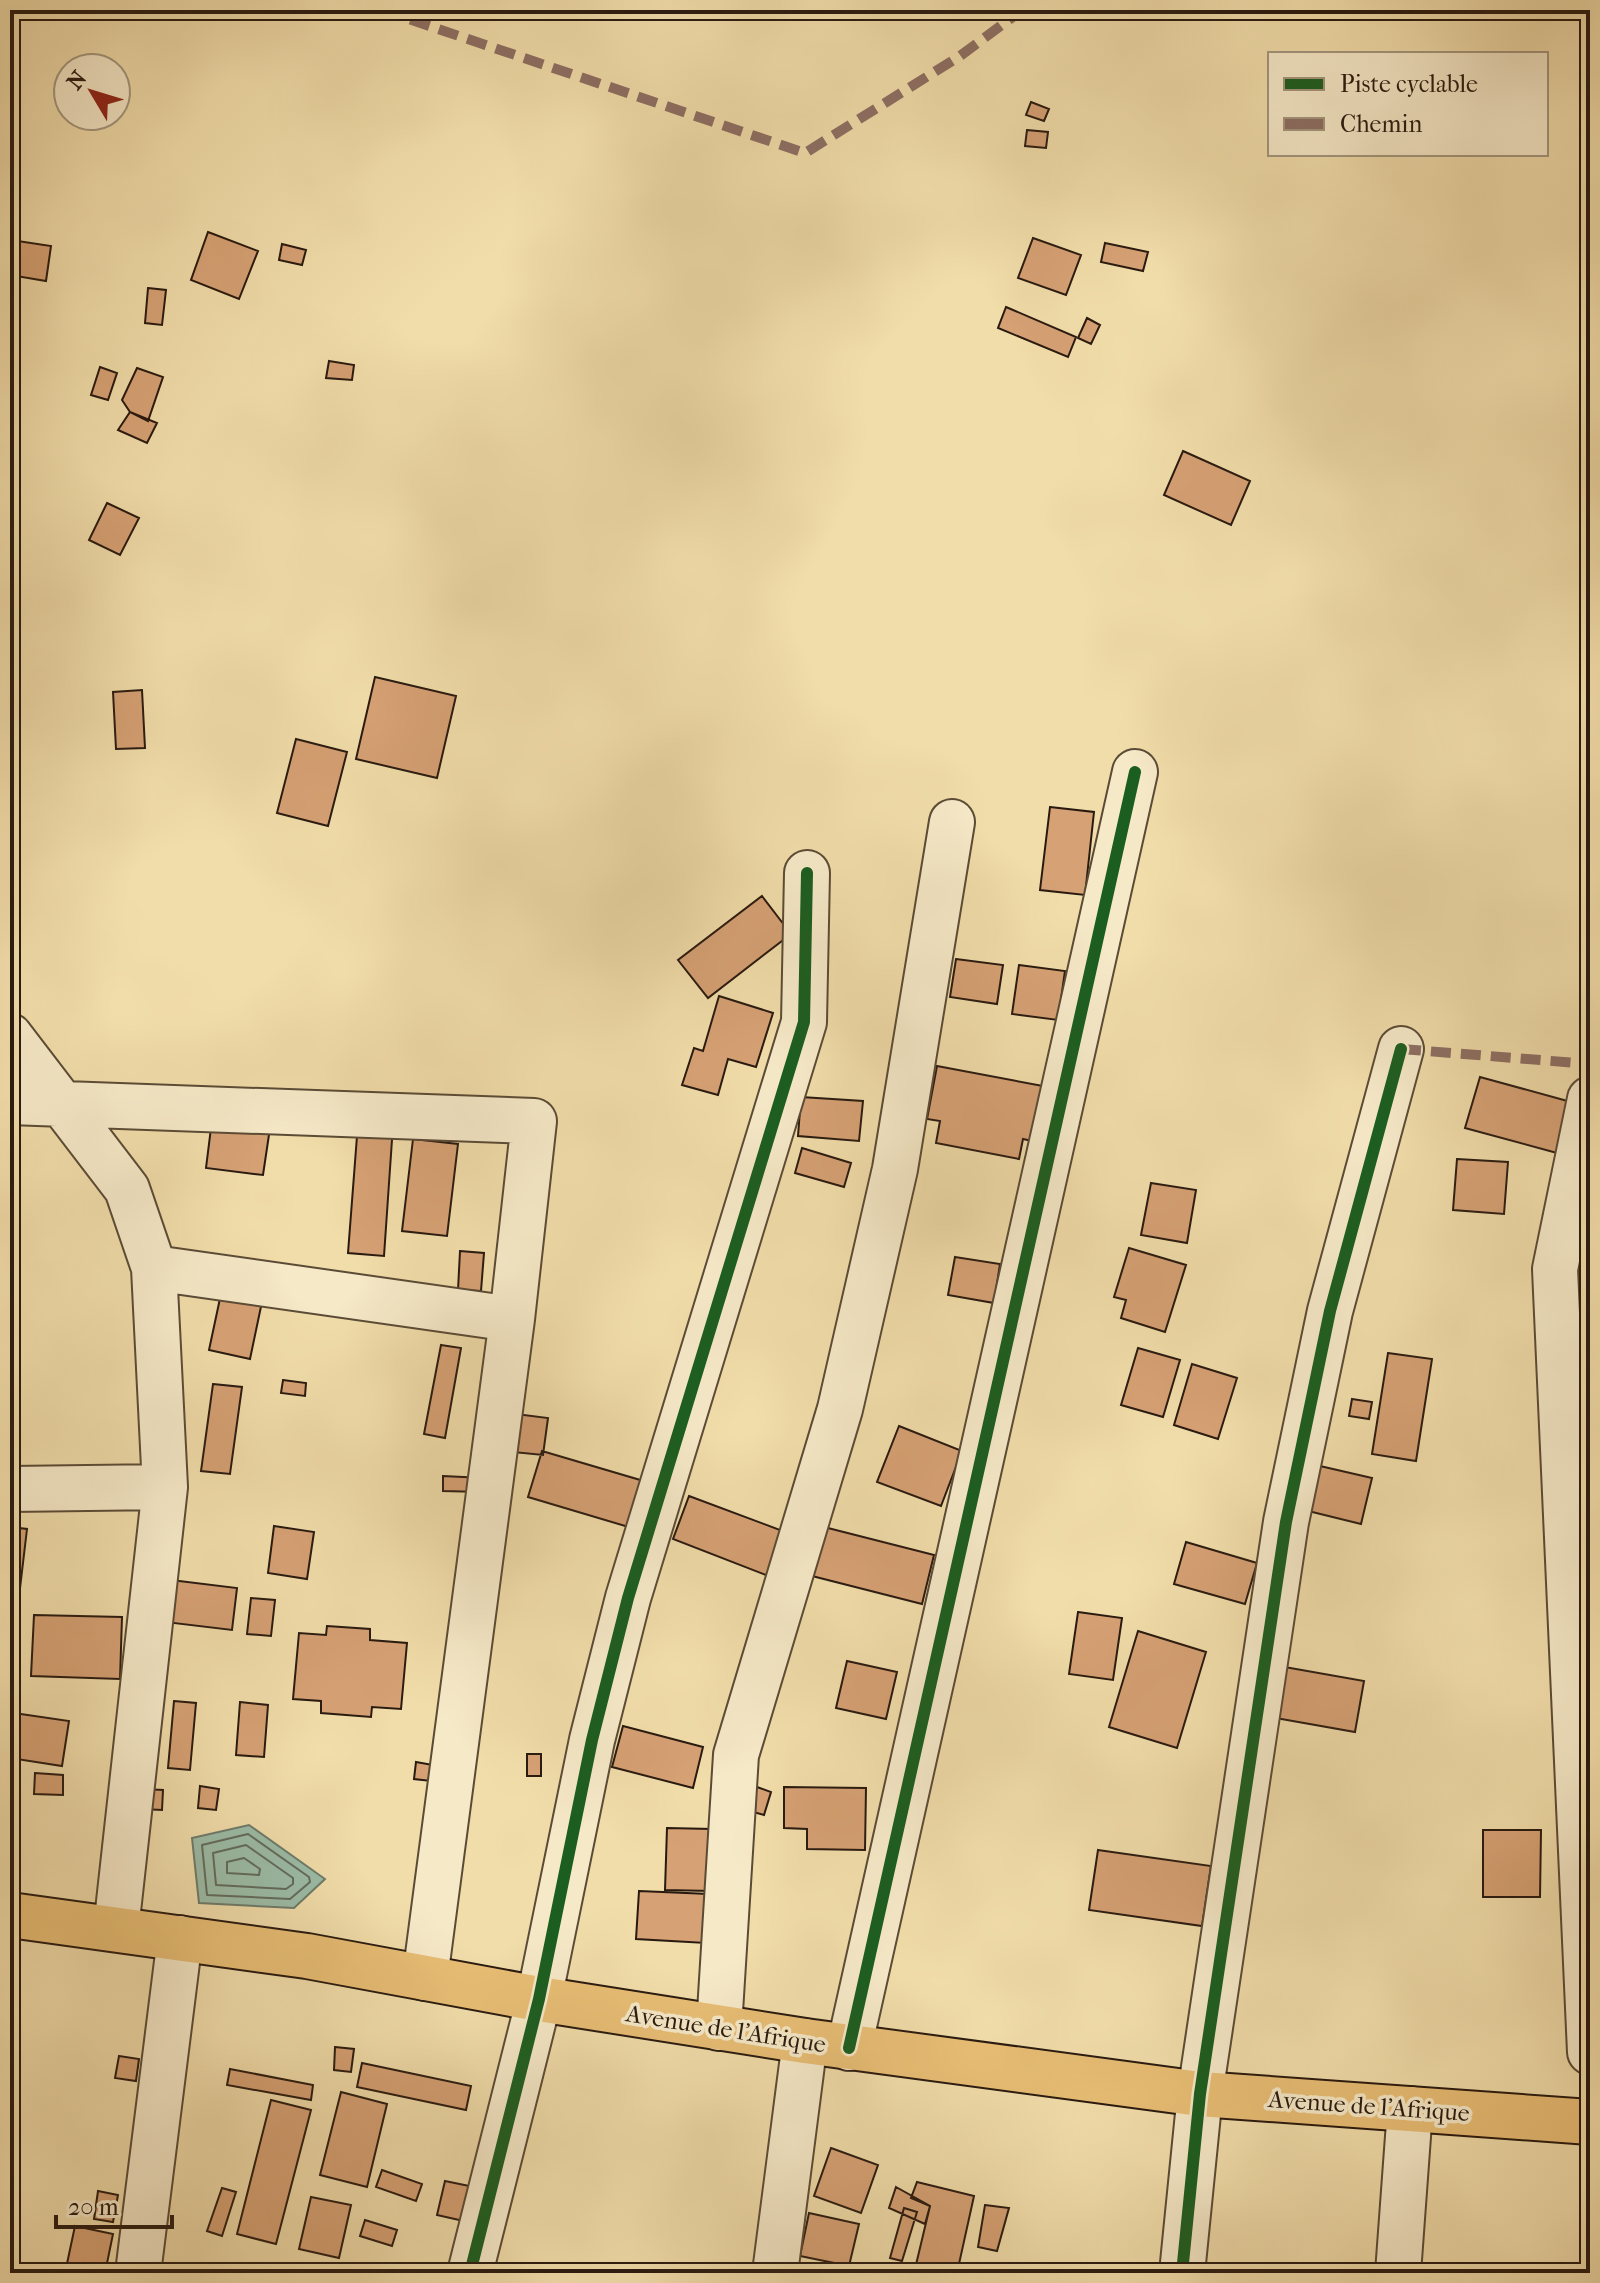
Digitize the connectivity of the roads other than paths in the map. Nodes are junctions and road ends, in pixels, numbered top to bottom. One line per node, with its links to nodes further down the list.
1 (1135, 772): 22 (street)
2 (952, 822): 20 (street)
3 (807, 873): 19 (street)
4 (10, 1036): 8 (street)
5 (1401, 1049): 24 (street)
6 (1590, 1099): 10 (street)
7 (10, 1102): 8 (street)
8 (62, 1103): 9 (street); 11 (street)
9 (154, 1268): 11 (street); 12 (street)
10 (1572, 1274): 14 (street)
11 (512, 1319): 18 (street)
12 (165, 1487): 13 (street); 16 (street)
13 (10, 1489)
14 (1580, 1646): 23 (street)
15 (10, 1915): 16 (main road, Avenue de l'Afrique)
16 (116, 1929): 17 (main road, Avenue de l'Afrique)
17 (180, 1938): 18 (main road, Avenue de l'Afrique); 27 (street)
18 (425, 1978): 19 (main road, Avenue de l'Afrique)
19 (539, 1999): 20 (main road, Avenue de l'Afrique); 28 (street)
20 (719, 2028): 21 (main road, Avenue de l'Afrique)
21 (805, 2041): 22 (main road, Avenue de l'Afrique); 29 (street)
22 (849, 2048): 24 (main road, Avenue de l'Afrique)
23 (1590, 2052)
24 (1200, 2094): 25 (main road, Avenue de l'Afrique); 30 (street)
25 (1410, 2109): 26 (main road, Avenue de l'Afrique); 31 (street)
26 (1590, 2122)
27 (138, 2273)
28 (470, 2273)
29 (775, 2273)
30 (1182, 2273)
31 (1398, 2273)

